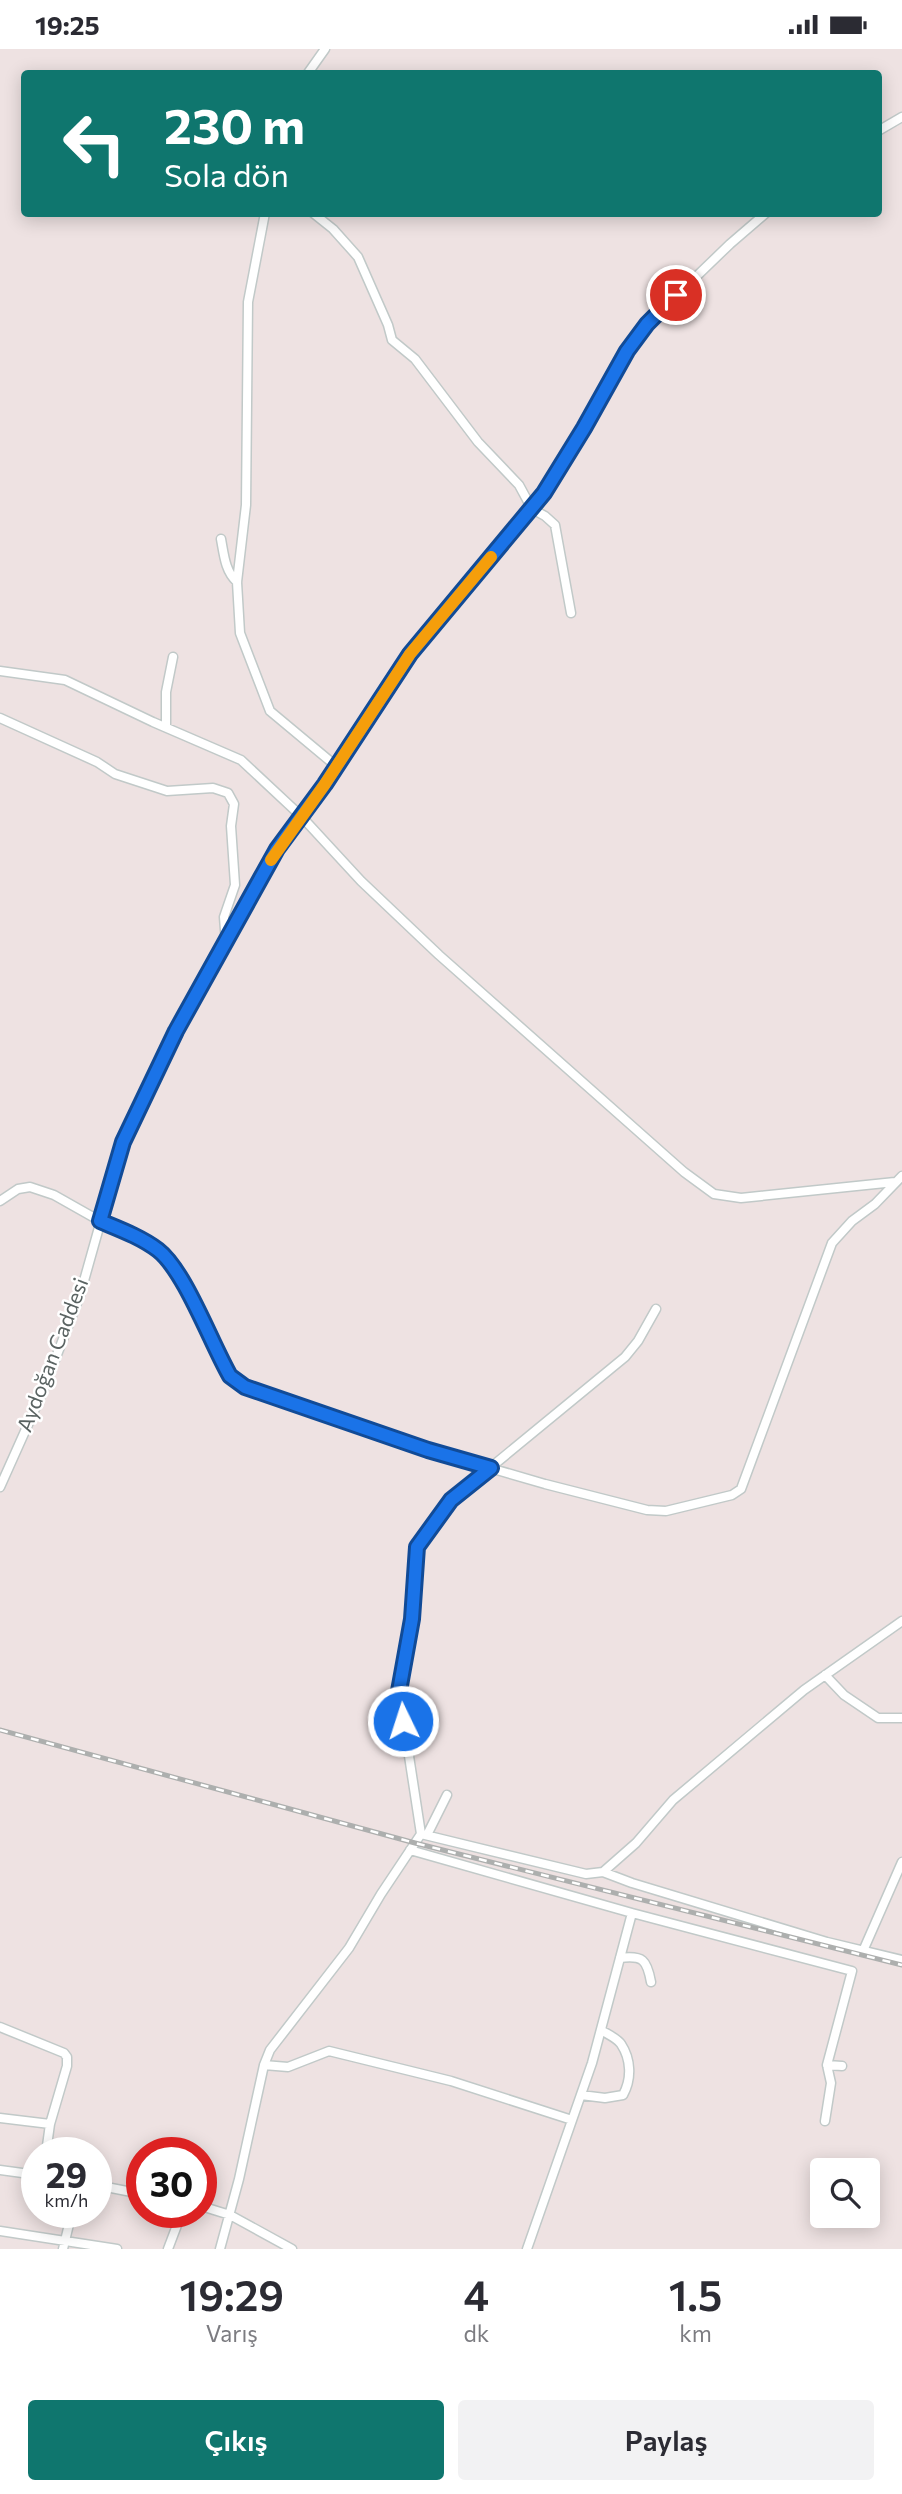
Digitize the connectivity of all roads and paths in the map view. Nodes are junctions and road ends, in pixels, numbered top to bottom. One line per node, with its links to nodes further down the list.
1 (325, 49): 2 (street)
2 (310, 70)
3 (902, 117): 4 (street)
4 (882, 129)
5 (264, 217): 10 (street)
6 (318, 217): 8 (street)
7 (761, 217): 8 (street, Aydoğan Caddesi)
8 (532, 509): 11 (street); 16 (street, Aydoğan Caddesi)
9 (220, 539): 10 (street)
10 (237, 582): 16 (street)
11 (570, 613)
12 (173, 657): 15 (street)
13 (0, 671): 15 (street)
14 (0, 718): 18 (street)
15 (166, 727): 17 (street)
16 (336, 766): 17 (street, Aydoğan Caddesi)
17 (301, 816): 18 (street, Aydoğan Caddesi); 19 (street)
18 (226, 943): 21 (street, Aydoğan Caddesi)
19 (898, 1179): 23 (street)
20 (0, 1201): 21 (street)
21 (100, 1221): 23 (street); 24 (street, Aydoğan Caddesi)
22 (656, 1309): 23 (street)
23 (491, 1468): 29 (street)
24 (0, 1487)
25 (902, 1621): 26 (street)
26 (825, 1675): 27 (street); 32 (street)
27 (902, 1718)
28 (447, 1794): 29 (street)
29 (424, 1835): 30 (street); 32 (street)
30 (410, 1850): 33 (street); 40 (street)
31 (902, 1862): 34 (street)
32 (603, 1872): 34 (street)
33 (632, 1913): 35 (street); 41 (street)
34 (863, 1951): 36 (street)
35 (620, 1958): 37 (street); 39 (street)
36 (902, 1960)
37 (651, 1982)
38 (0, 2027): 47 (street)
39 (601, 2030): 43 (street); 43 (street)
40 (264, 2065): 45 (street); 52 (street)
41 (827, 2065): 42 (street); 46 (street)
42 (842, 2066)
43 (581, 2095): 45 (street)
44 (0, 2118): 47 (street)
45 (572, 2120): 60 (street)
46 (825, 2121)
47 (50, 2124): 48 (street)
48 (48, 2137)
49 (0, 2170): 50 (street)
50 (21, 2173)
51 (217, 2211): 52 (street)
52 (230, 2215): 58 (street); 59 (street)
53 (176, 2228): 57 (street)
54 (0, 2231): 55 (street)
55 (63, 2244): 56 (street)
56 (117, 2249)
57 (168, 2249)
58 (220, 2249)
59 (292, 2249)
60 (527, 2249)

